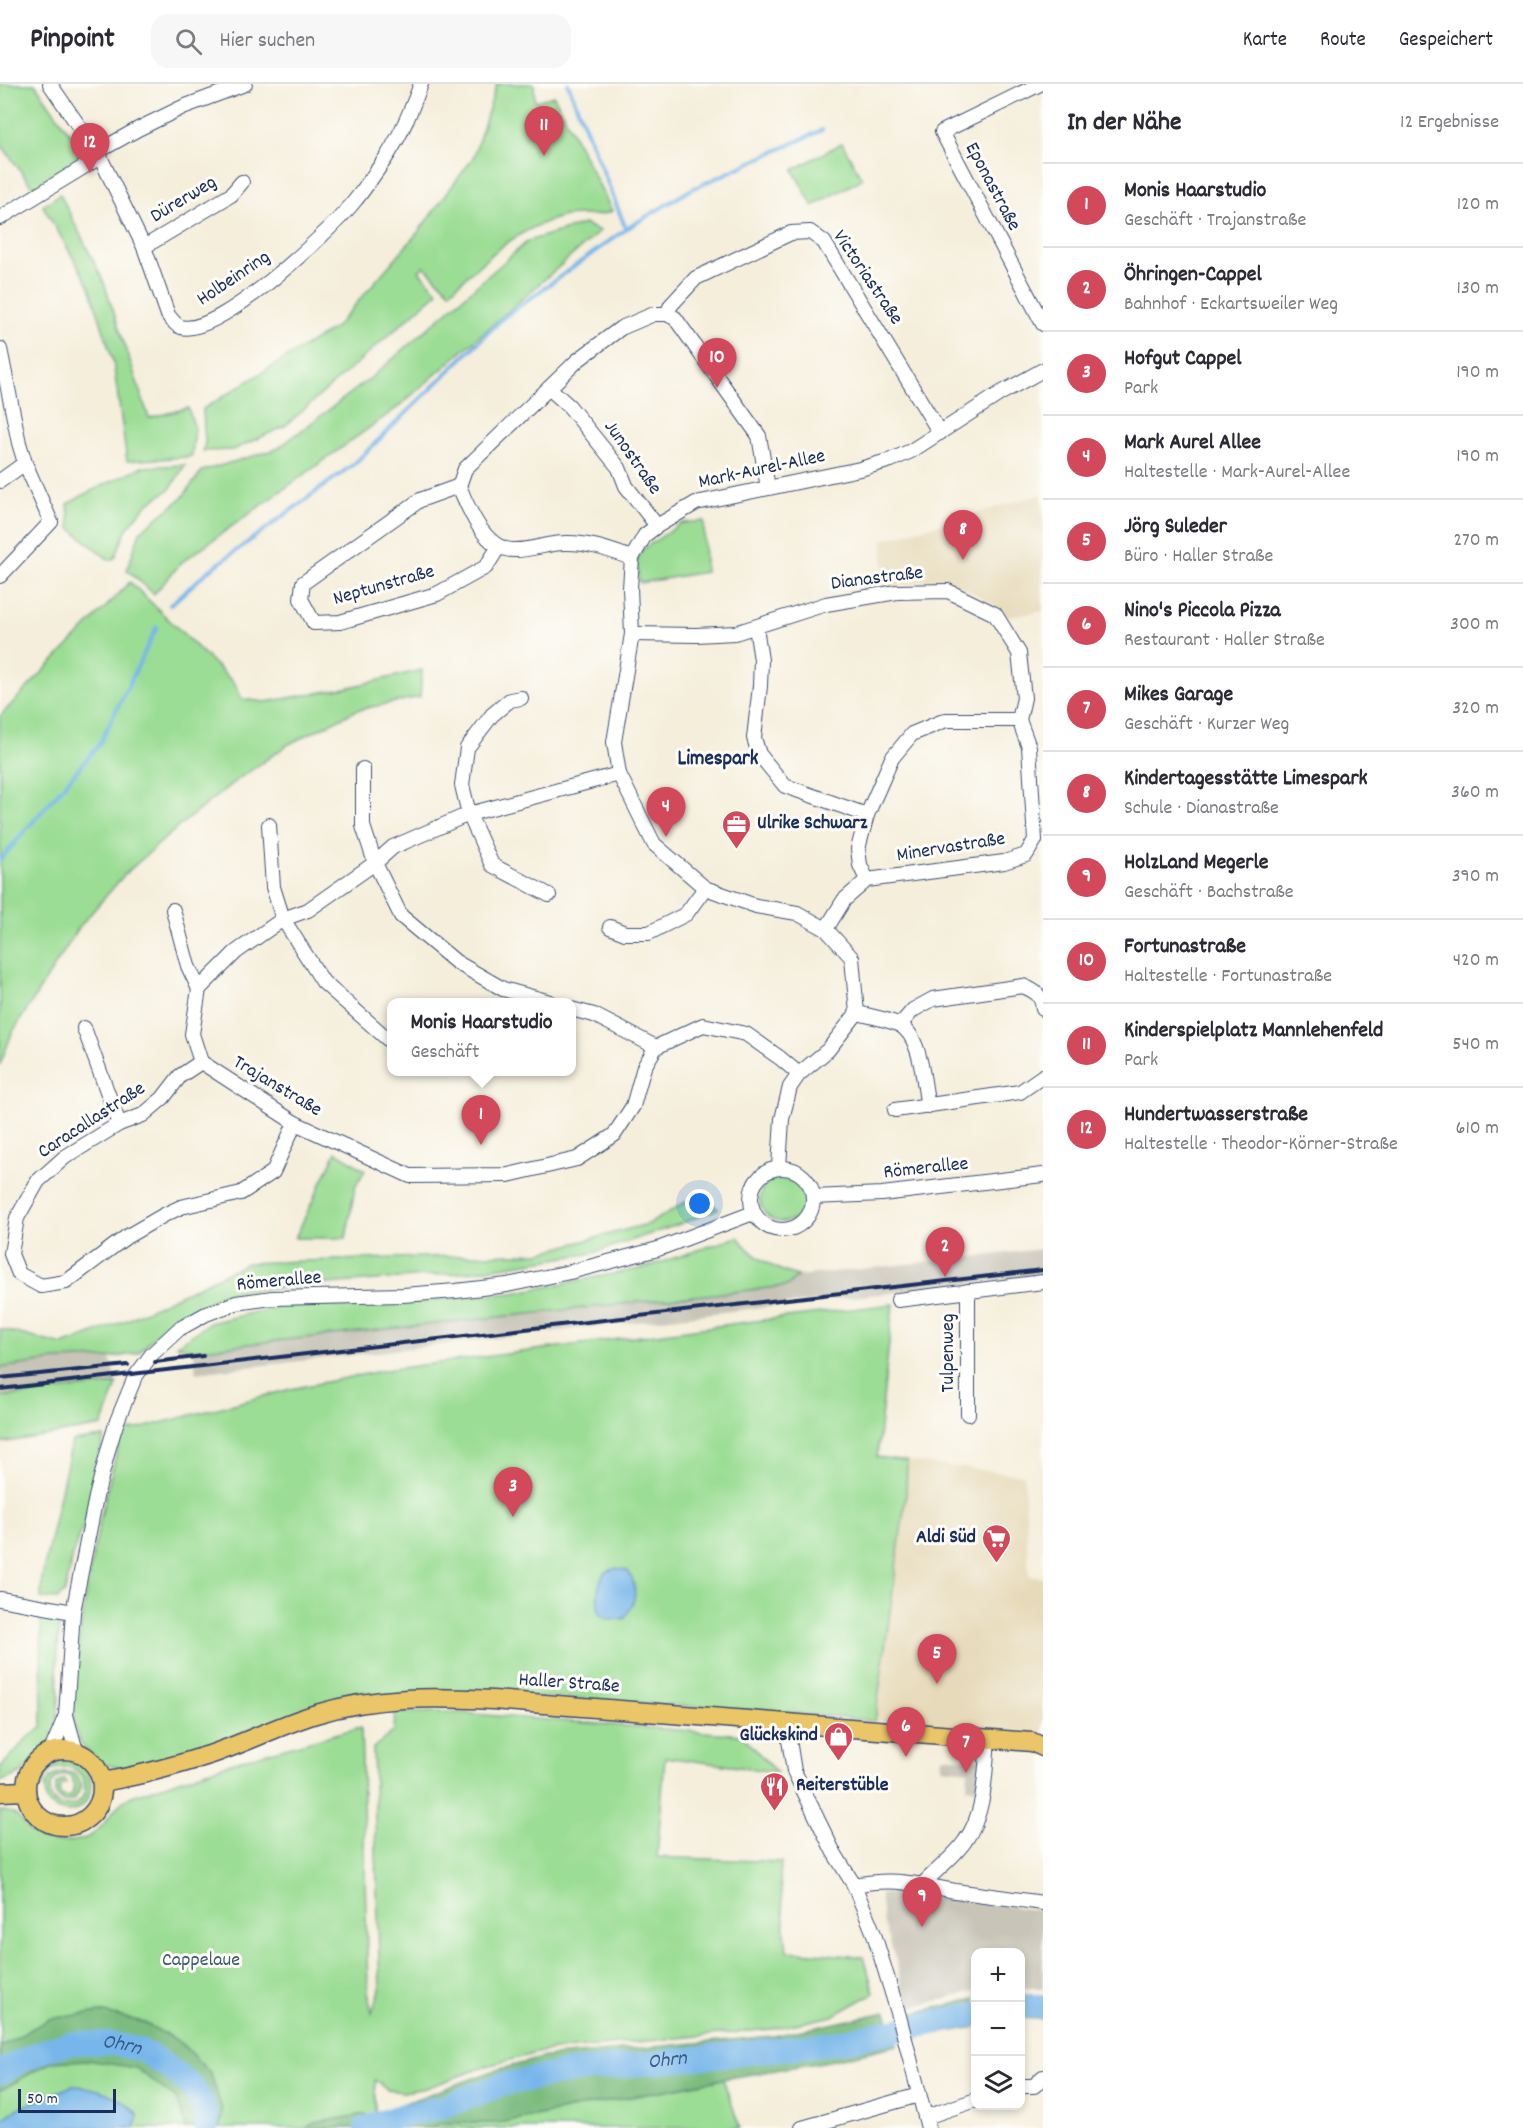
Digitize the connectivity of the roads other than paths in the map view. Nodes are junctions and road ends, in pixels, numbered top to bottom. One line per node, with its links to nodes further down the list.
1 (50, 84): 5 (street, Holbeinring)
2 (245, 84): 5 (street)
3 (421, 84): 8 (street, Holbeinring)
4 (1040, 84): 10 (street, Eponastraße)
5 (99, 155): 7 (street); 8 (street, Holbeinring)
6 (242, 183): 8 (street, Dürerweg)
7 (0, 218)
8 (144, 247)
9 (667, 314): 13 (street); 14 (street, Victoriastraße); 18 (street)
10 (1043, 324)
11 (0, 349): 15 (street)
12 (1043, 370): 14 (street, Mark-Aurel-Allee)
13 (549, 388): 17 (street); 19 (street, Junostraße)
14 (940, 432): 18 (street, Mark-Aurel-Allee)
15 (25, 462): 16 (street); 22 (street)
16 (0, 481)
17 (459, 486): 20 (street); 20 (street, Neptunstraße)
18 (768, 488): 19 (street, Mark-Aurel-Allee)
19 (657, 526): 21 (street, Mark-Aurel-Allee)
20 (498, 548): 21 (street)
21 (632, 558): 24 (street, Mark-Aurel-Allee)
22 (0, 576)
23 (756, 627): 24 (street, Dianastraße); 26 (street, Dianastraße); 30 (street)
24 (632, 634): 28 (street, Mark-Aurel-Allee)
25 (521, 698): 29 (street)
26 (1019, 720): 30 (street); 33 (street, Minervastraße)
27 (363, 769): 32 (street)
28 (620, 774): 29 (street); 34 (street, Mark-Aurel-Allee)
29 (469, 814): 32 (street); 35 (street)
30 (867, 815): 33 (street)
31 (269, 825): 37 (street)
32 (375, 863): 37 (street); 41 (street)
33 (867, 880): 39 (street)
34 (705, 888): 38 (street); 39 (street, Mark-Aurel-Allee)
35 (549, 895)
36 (173, 910): 40 (street)
37 (283, 919): 40 (street); 47 (street)
38 (610, 927)
39 (826, 929): 44 (street, Mark-Aurel-Allee)
40 (199, 989): 49 (street, Trajanstraße)
41 (536, 998)
42 (1043, 1009): 45 (street)
43 (576, 1010): 48 (street)
44 (857, 1013): 45 (street); 50 (street)
45 (900, 1025): 52 (street)
46 (84, 1028): 55 (street)
47 (387, 1038)
48 (656, 1047): 50 (street); 54 (street, Trajanstraße)
49 (201, 1062): 54 (street, Trajanstraße); 55 (street, Caracallastraße)
50 (799, 1074): 56 (street)
51 (1043, 1076): 52 (street)
52 (928, 1106): 53 (street)
53 (895, 1110)
54 (294, 1123): 55 (street, Caracallastraße)
55 (119, 1124)
56 (779, 1167): 58 (street); 59 (street)
57 (1043, 1175): 58 (street, Römerallee)
58 (813, 1197): 59 (street)
59 (753, 1213): 65 (street, Römerallee)
60 (1043, 1282): 61 (street)
61 (968, 1291): 62 (street); 63 (street, Tulpenweg)
62 (898, 1300)
63 (968, 1414)
64 (0, 1599): 65 (street)
65 (73, 1612): 66 (street, Römerallee)
66 (66, 1715): 70 (street, Römerallee); 71 (street, Römerallee)
67 (789, 1722): 68 (main road, Haller Straße); 72 (main road, Haller Straße); 76 (street)
68 (988, 1738): 69 (main road, Haller Straße); 75 (street)
69 (1043, 1746)
70 (51, 1751): 71 (main road); 73 (main road)
71 (76, 1751): 72 (main road)
72 (102, 1782): 73 (main road)
73 (26, 1791): 74 (main road)
74 (0, 1792)
75 (923, 1884): 76 (street); 77 (street)
76 (854, 1885): 80 (street)
77 (1043, 1903)
78 (1043, 2077): 79 (street)
79 (1025, 2086)
80 (919, 2095): 82 (street); 83 (street)
81 (971, 2102): 82 (street)
82 (927, 2122)
83 (802, 2128)

